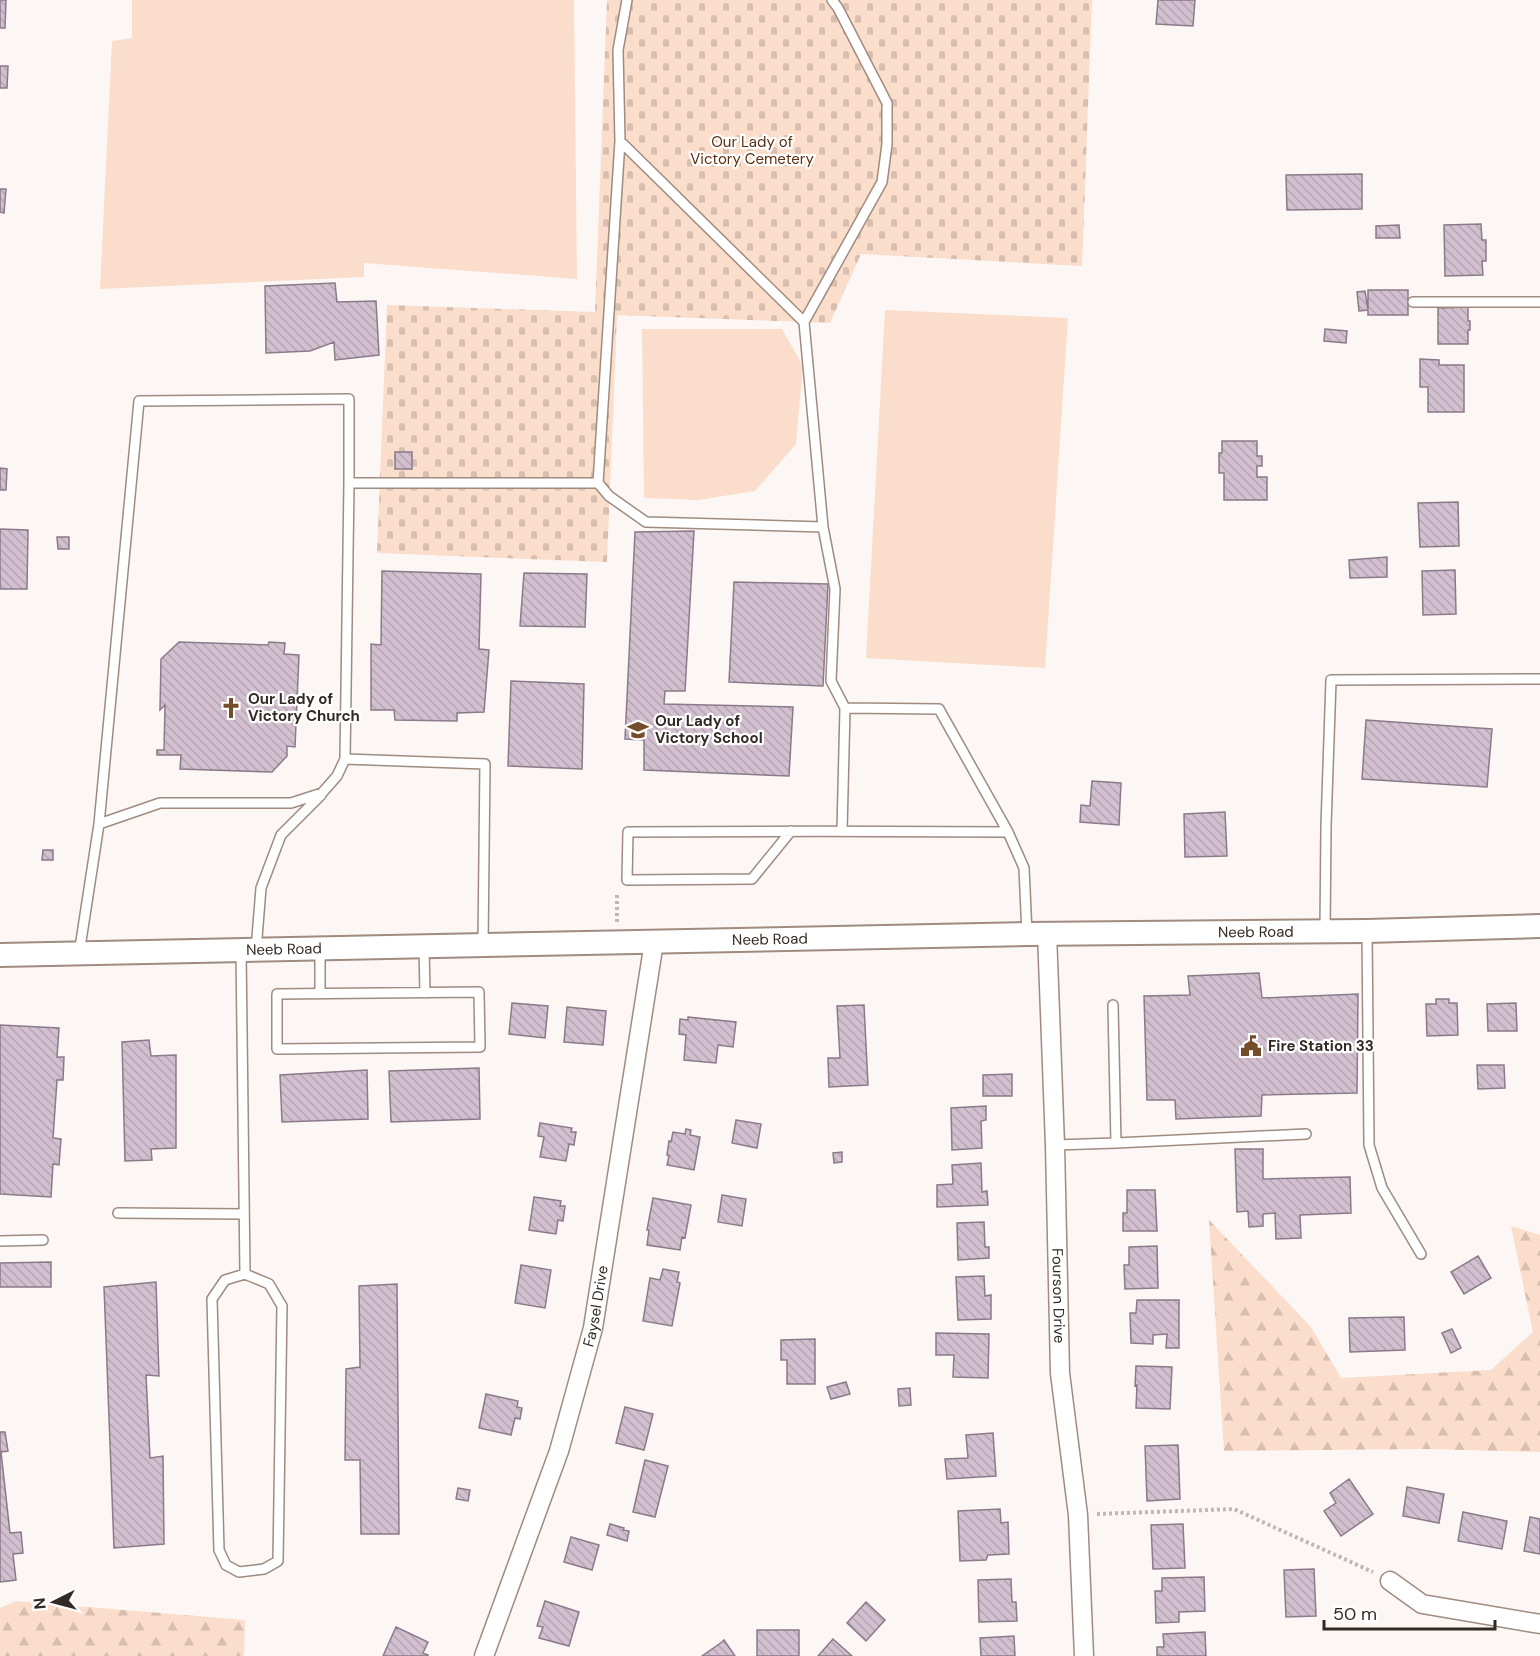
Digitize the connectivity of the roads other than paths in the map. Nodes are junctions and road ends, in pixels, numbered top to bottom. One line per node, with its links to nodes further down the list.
1 (627, 0): 3 (lane)
2 (832, 0): 6 (lane)
3 (620, 141): 6 (lane); 8 (lane)
4 (1413, 302): 5 (lane)
5 (1540, 302)
6 (804, 322): 9 (lane)
7 (350, 483): 8 (lane); 12 (lane); 14 (lane)
8 (598, 483): 9 (lane)
9 (823, 527): 11 (lane)
10 (1540, 679): 19 (lane)
11 (845, 708): 16 (lane); 17 (lane)
12 (345, 759): 13 (lane); 23 (lane)
13 (322, 793): 14 (lane); 26 (lane)
14 (99, 824): 27 (lane)
15 (791, 831): 15 (lane); 16 (lane)
16 (842, 831): 17 (lane)
17 (1008, 832): 21 (lane)
18 (1540, 926): 20 (street, Neeb Road)
19 (1324, 930): 20 (street, Neeb Road); 21 (street, Neeb Road)
20 (1367, 931): 39 (lane)
21 (1037, 934): 22 (street, Neeb Road); 34 (street, Fourson Drive)
22 (654, 942): 23 (street, Neeb Road); 43 (street, Faysel Drive)
23 (483, 945): 24 (street, Neeb Road)
24 (424, 946): 25 (street, Neeb Road); 29 (lane)
25 (320, 949): 26 (street, Neeb Road); 30 (lane)
26 (249, 950): 27 (street, Neeb Road); 36 (lane)
27 (79, 954): 28 (street, Neeb Road)
28 (0, 955)
29 (425, 993): 30 (lane); 30 (lane)
30 (320, 994)
31 (1113, 1005): 33 (lane)
32 (1306, 1134): 33 (lane)
33 (1116, 1143): 34 (lane)
34 (1055, 1144): 44 (street, Fourson Drive)
35 (118, 1213): 36 (lane)
36 (244, 1214): 40 (lane)
37 (43, 1240): 38 (lane)
38 (0, 1241)
39 (1421, 1254)
40 (245, 1274): 40 (lane)
41 (1390, 1581): 42 (street)
42 (1540, 1624)
43 (484, 1656)
44 (1084, 1656)

